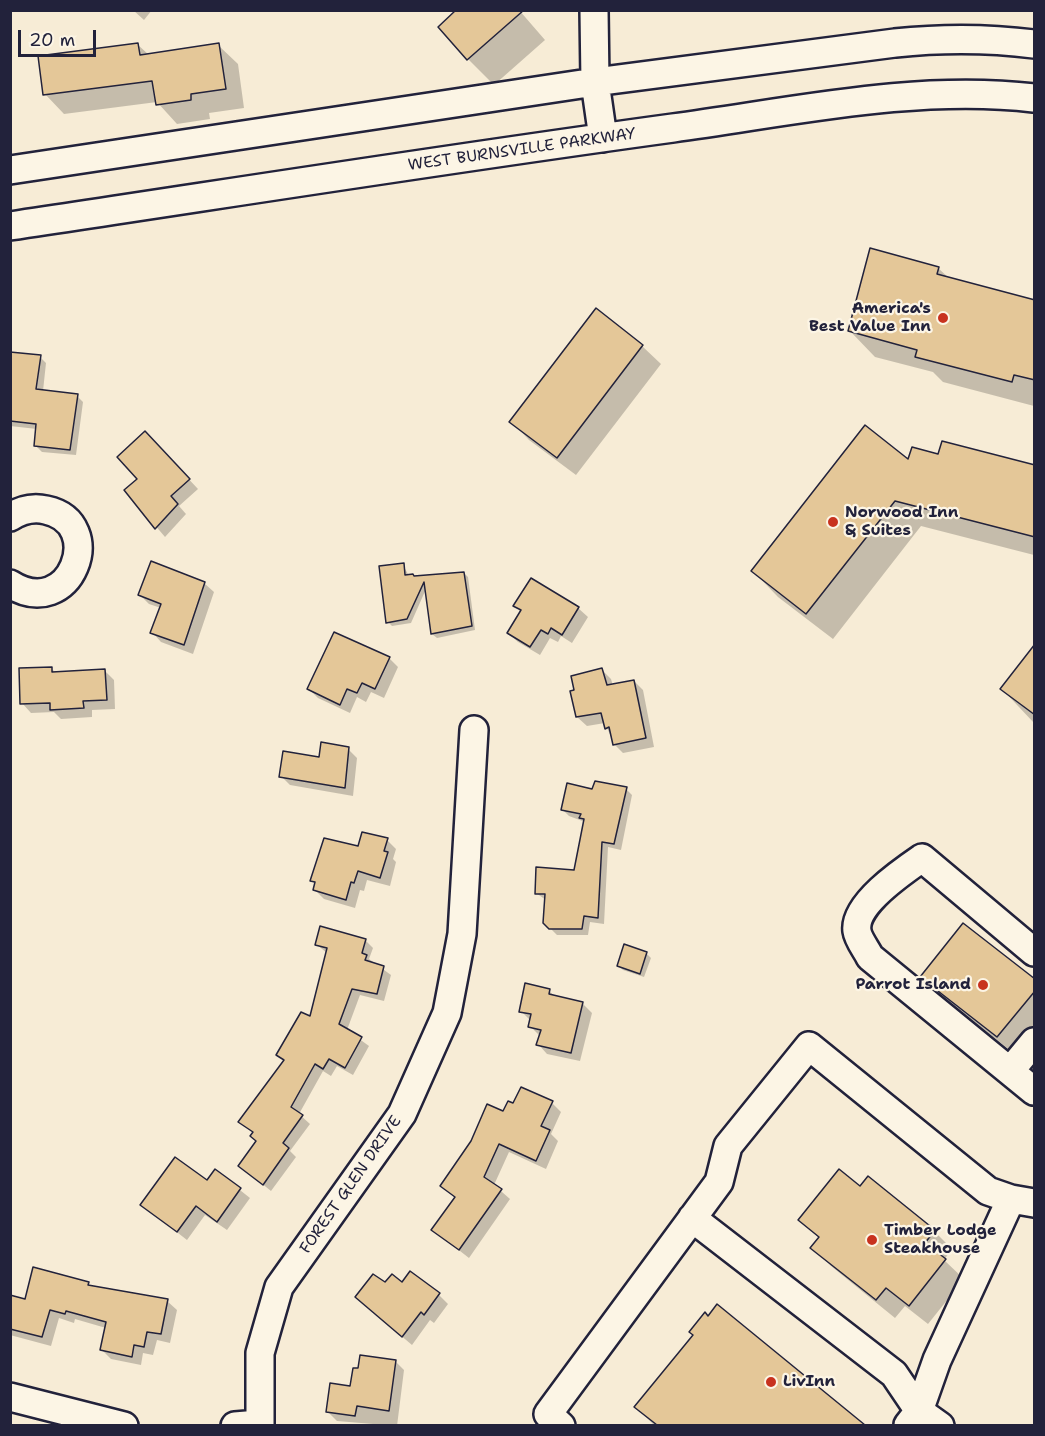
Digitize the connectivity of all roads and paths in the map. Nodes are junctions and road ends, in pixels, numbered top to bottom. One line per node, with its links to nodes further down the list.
1 (594, 10): 3 (street)
2 (1035, 44): 3 (street)
3 (595, 82): 5 (street); 6 (street)
4 (1035, 98): 5 (street, WEST BURNSVILLE PARKWAY)
5 (603, 138): 7 (street, WEST BURNSVILLE PARKWAY)
6 (10, 170)
7 (10, 226)
8 (10, 517): 9 (street)
9 (10, 584)
10 (474, 730): 20 (street, FOREST GLEN DRIVE)
11 (1035, 952): 13 (street)
12 (1035, 1042): 13 (street)
13 (1010, 1071): 14 (street)
14 (1035, 1091)
15 (1023, 1201): 16 (street); 18 (street)
16 (692, 1218): 18 (street); 21 (street)
17 (10, 1397): 19 (street)
18 (922, 1420)
19 (124, 1425)
20 (251, 1425)
21 (561, 1425)

